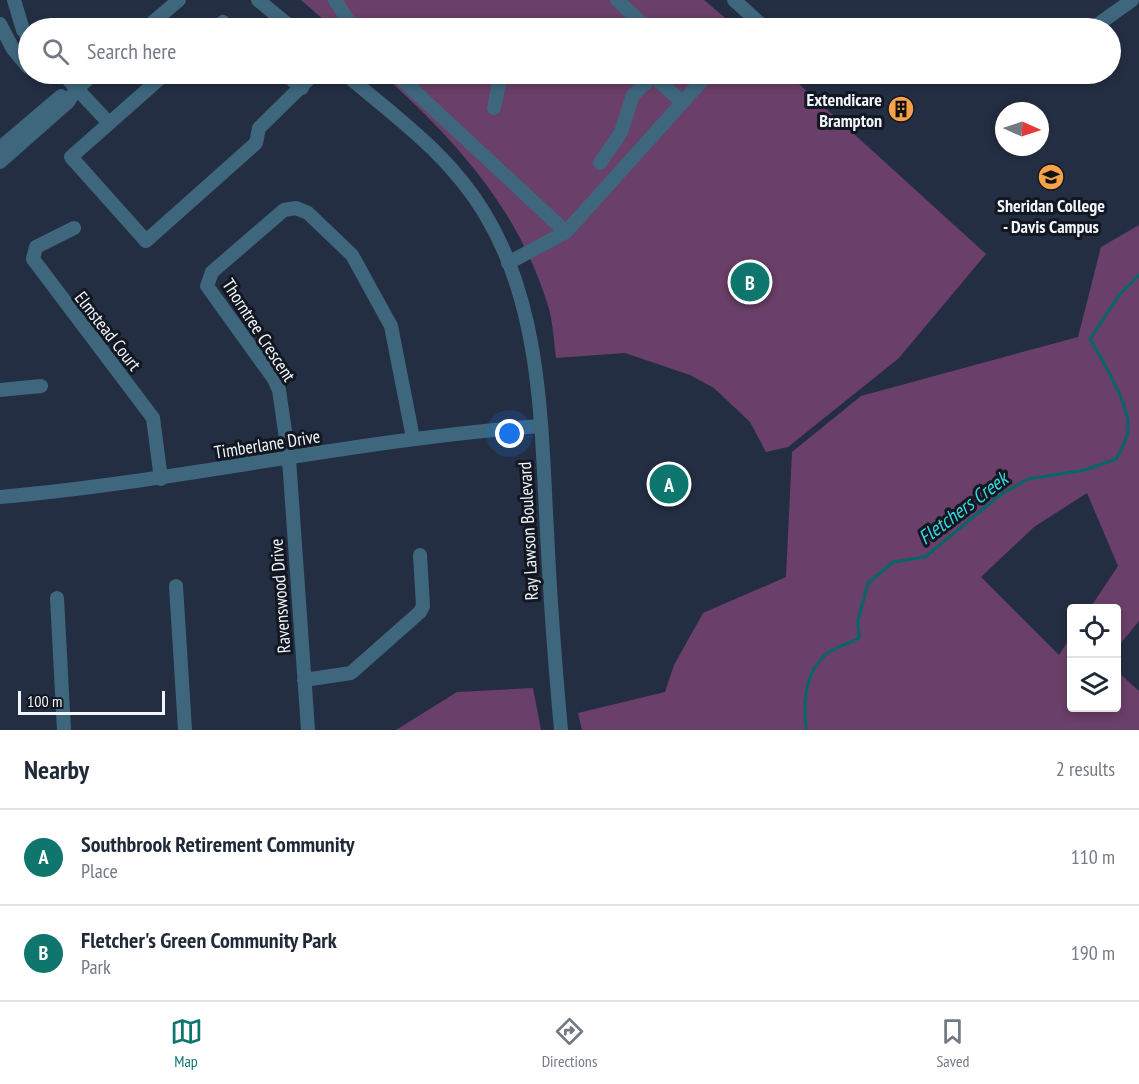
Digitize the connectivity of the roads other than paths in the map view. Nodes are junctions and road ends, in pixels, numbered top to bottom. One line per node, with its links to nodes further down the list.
1 (14, 0): 8 (street)
2 (179, 0): 9 (street)
3 (258, 0): 10 (street)
4 (335, 0): 11 (street)
5 (617, 0): 12 (street)
6 (734, 0): 13 (street)
7 (1132, 0): 14 (street)
8 (19, 18)
9 (158, 18)
10 (280, 18)
11 (347, 18)
12 (636, 18)
13 (750, 18)
14 (1107, 18)
15 (0, 24): 16 (street)
16 (18, 55)
17 (72, 84): 29 (street)
18 (82, 84): 29 (street)
19 (154, 84): 32 (street)
20 (297, 84): 28 (street)
21 (305, 84): 28 (street)
22 (357, 84): 38 (street, Ray Lawson Boulevard)
23 (407, 84): 37 (street)
24 (499, 84): 31 (street)
25 (643, 84): 35 (street)
26 (662, 84): 30 (street)
27 (696, 84): 30 (street)
28 (302, 88): 32 (street)
29 (76, 89): 32 (street); 33 (street); 34 (street)
30 (682, 102): 37 (street)
31 (494, 108)
32 (109, 123)
33 (0, 148)
34 (0, 162)
35 (600, 163)
36 (74, 228): 44 (street, Elmstead Court)
37 (566, 231): 38 (street)
38 (508, 263): 41 (street, Ray Lawson Boulevard)
39 (41, 386): 40 (street)
40 (0, 390)
41 (540, 426): 42 (street, Timberlane Drive); 53 (street, Ray Lawson Boulevard)
42 (413, 438): 43 (street, Timberlane Drive); 43 (street, Thorntree Crescent)
43 (289, 459): 44 (street, Timberlane Drive); 49 (street, Ravenswood Drive)
44 (161, 479): 45 (street, Timberlane Drive)
45 (0, 496)
46 (420, 555): 49 (street)
47 (176, 586): 51 (street)
48 (57, 598): 50 (street)
49 (304, 680): 52 (street, Ravenswood Drive)
50 (64, 730)
51 (185, 730)
52 (308, 730)
53 (561, 730)

